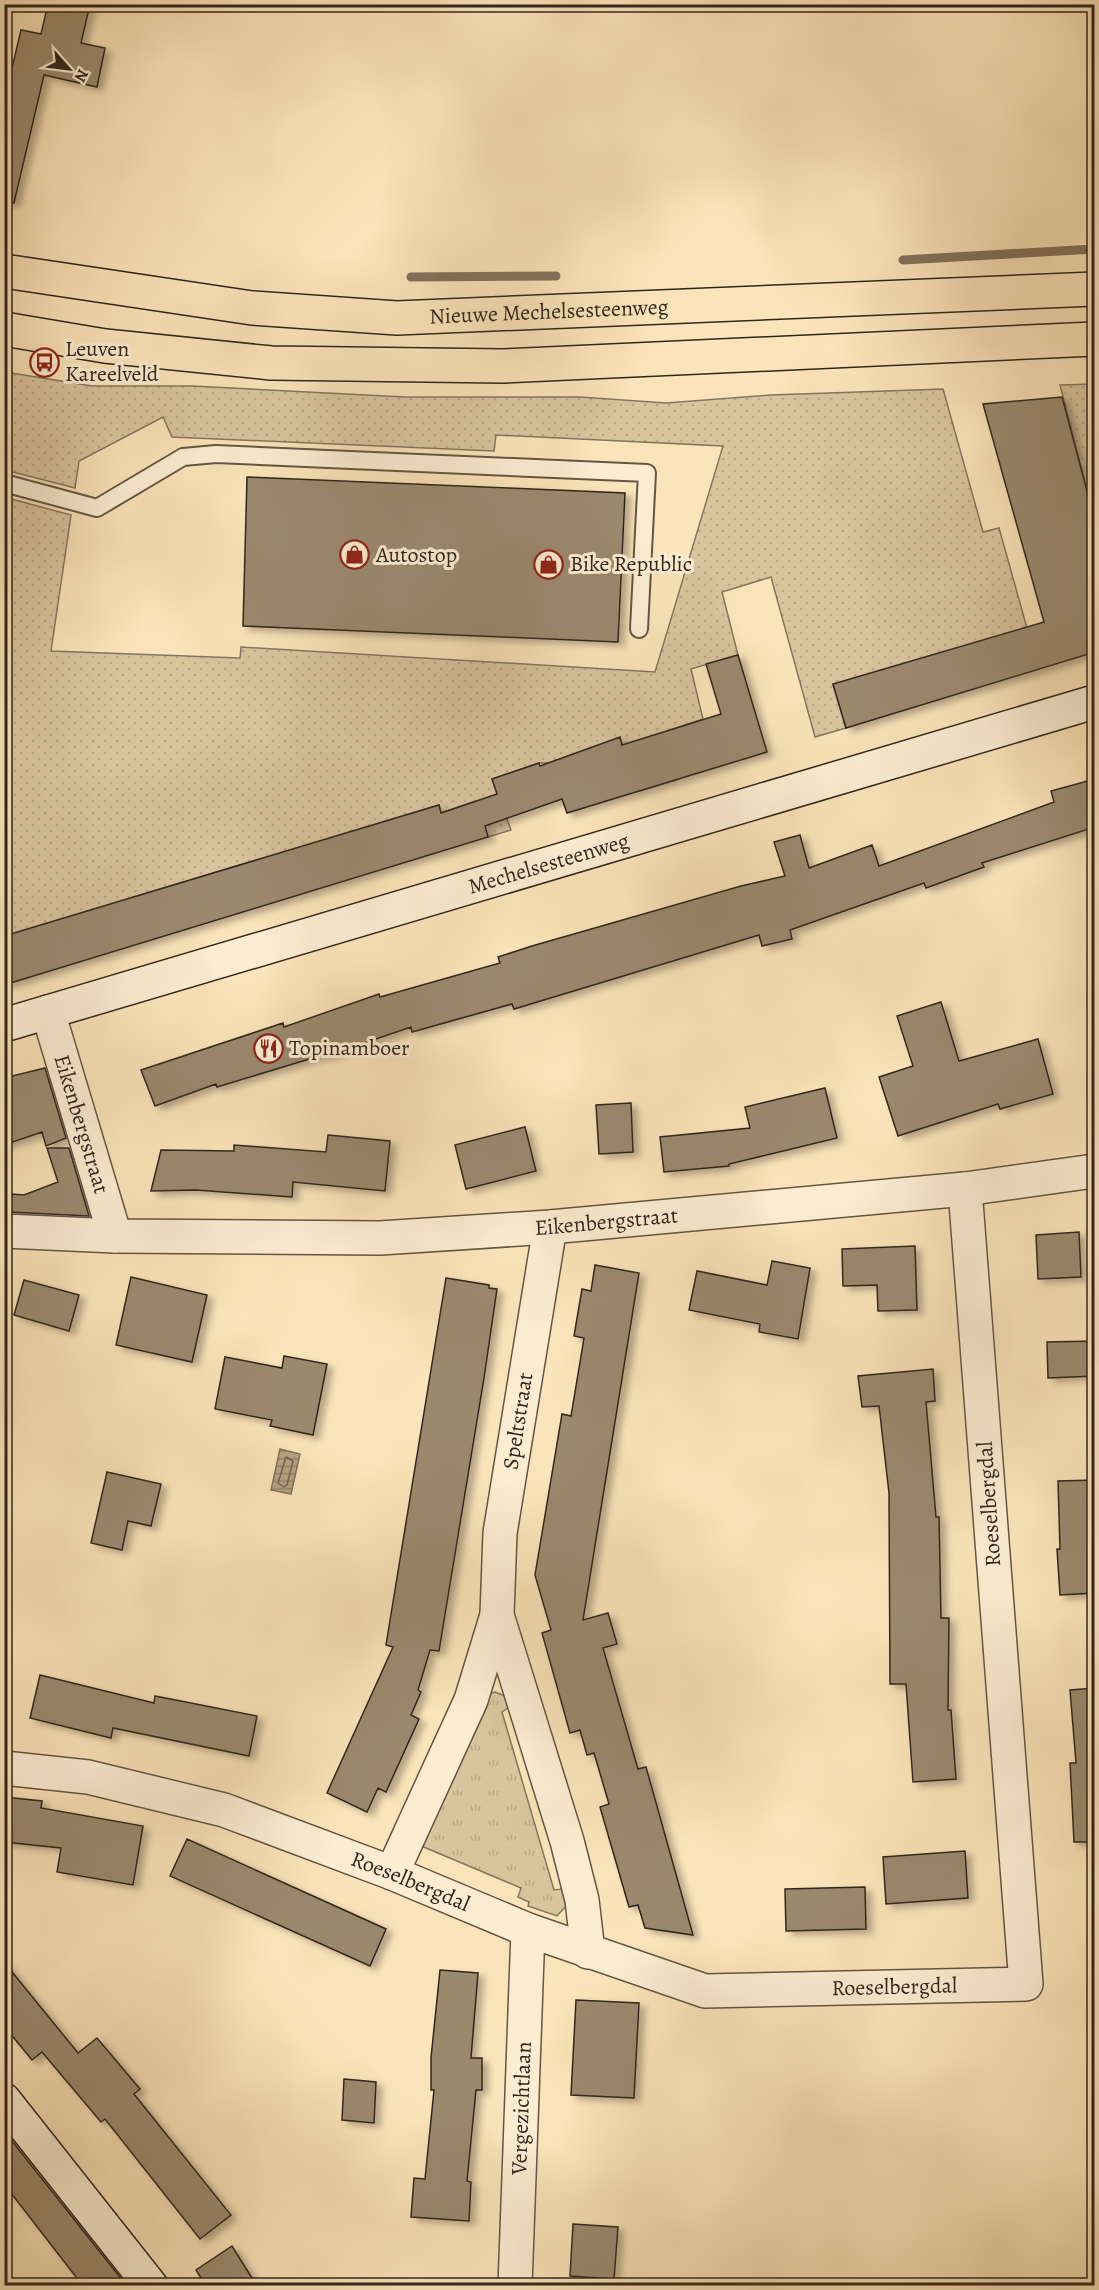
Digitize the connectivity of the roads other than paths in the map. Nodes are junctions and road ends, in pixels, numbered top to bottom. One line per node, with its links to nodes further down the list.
1 (4, 271): 2 (main road, Nieuwe Mechelsesteenweg)
2 (1095, 289)
3 (4, 329): 4 (main road)
4 (1095, 339)
5 (4, 483): 6 (lane)
6 (639, 629)
7 (1095, 702): 8 (street, Mechelsesteenweg)
8 (48, 1012): 9 (street, Mechelsesteenweg); 14 (street, Eikenbergstraat)
9 (4, 1025)
10 (1095, 1171): 11 (street, Eikenbergstraat)
11 (965, 1189): 12 (street, Eikenbergstraat); 19 (street, Roeselbergdal)
12 (550, 1227): 14 (street, Eikenbergstraat); 15 (street, Speltstraat)
13 (4, 1231): 14 (street, Eikenbergstraat)
14 (115, 1236)
15 (497, 1616): 17 (street, Speltstraat); 19 (street, Speltstraat)
16 (4, 1768): 17 (street, Roeselbergdal)
17 (392, 1873): 18 (street, Roeselbergdal)
18 (528, 1930): 19 (street, Roeselbergdal); 22 (street, Vergezichtlaan)
19 (588, 1952)
20 (4, 2100): 21 (street)
21 (151, 2286)
22 (515, 2286)

